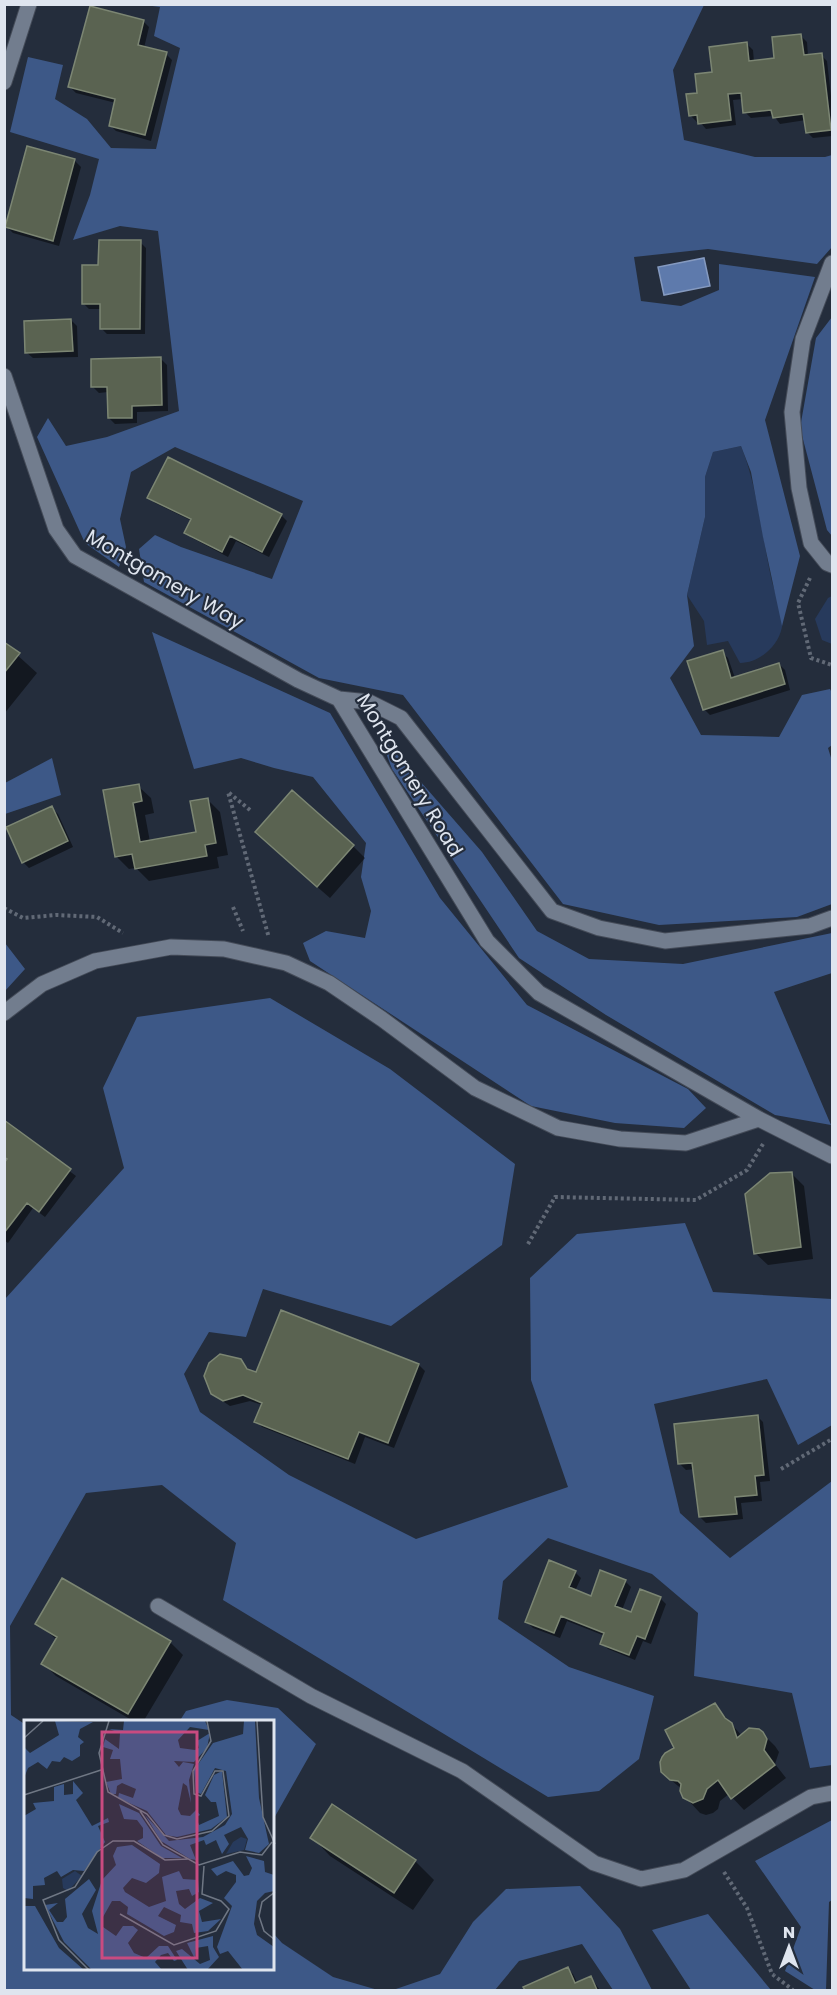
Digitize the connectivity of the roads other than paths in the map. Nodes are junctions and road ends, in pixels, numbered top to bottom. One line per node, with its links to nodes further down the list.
1 (29, 4): 2 (street)
2 (4, 82)
3 (832, 262): 5 (street)
4 (4, 376): 6 (street, Montgomery Way)
5 (827, 560)
6 (339, 699): 7 (street, Montgomery Road); 9 (street, Montgomery Road)
7 (832, 918)
8 (4, 1013): 9 (street)
9 (759, 1119): 10 (street, Montgomery Road)
10 (832, 1156)
11 (158, 1606): 12 (street)
12 (832, 1793)

